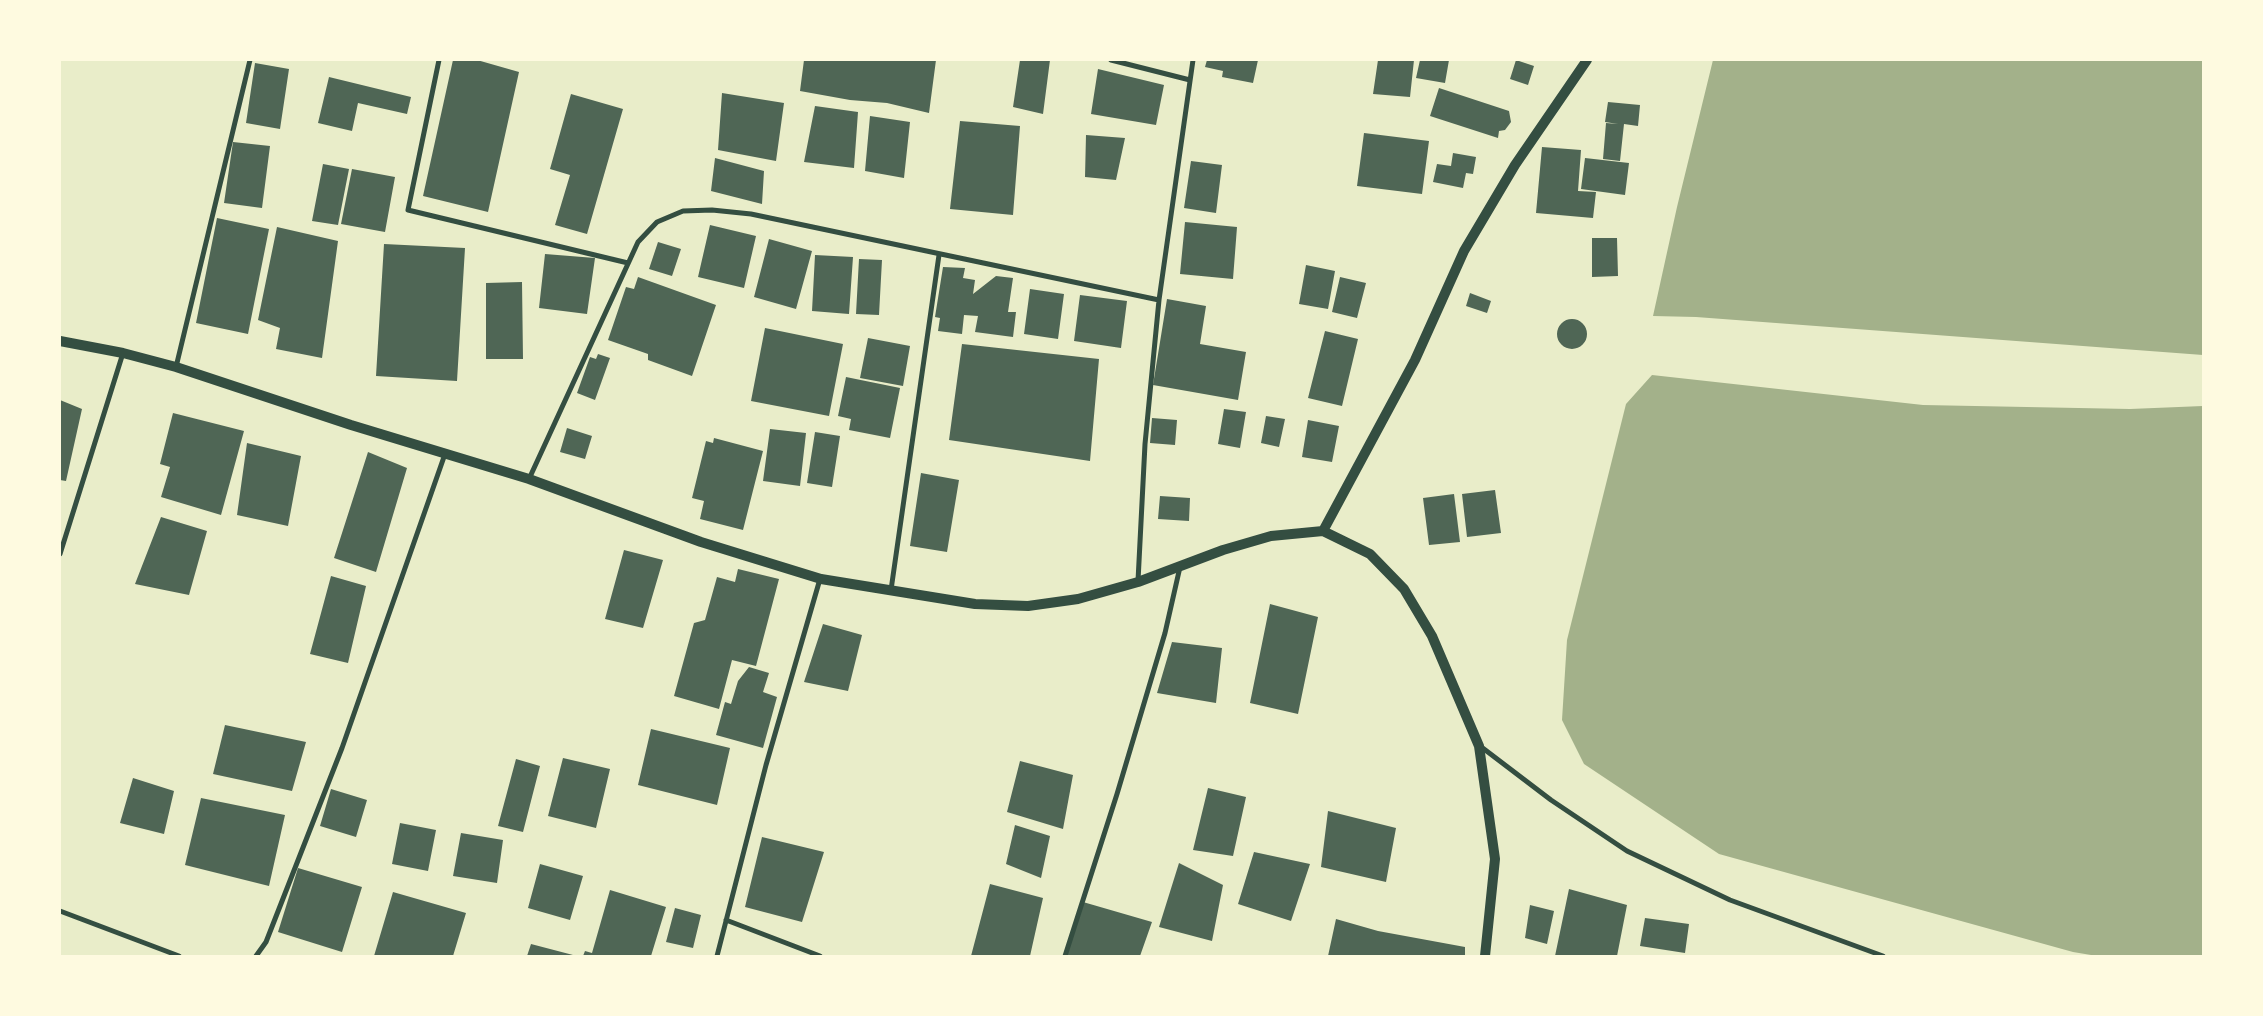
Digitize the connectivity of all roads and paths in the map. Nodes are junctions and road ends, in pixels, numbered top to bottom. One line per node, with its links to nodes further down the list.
1 (250, 60): 12 (street)
2 (439, 60): 8 (street)
3 (1111, 60): 6 (street)
4 (1193, 60): 6 (street)
5 (1587, 60): 15 (main road)
6 (1190, 80): 9 (street)
7 (939, 255): 8 (street); 9 (street); 20 (street)
8 (628, 263): 14 (street)
9 (1159, 300): 19 (street)
10 (60, 341): 11 (main road)
11 (123, 353): 12 (main road); 16 (street)
12 (176, 367): 13 (main road)
13 (445, 454): 14 (main road); 25 (street)
14 (529, 479): 18 (main road)
15 (1323, 531): 17 (main road); 21 (main road)
16 (60, 554)
17 (1180, 566): 19 (main road); 28 (street)
18 (821, 578): 20 (main road); 23 (street)
19 (1138, 582): 20 (main road)
20 (891, 590)
21 (1480, 746): 29 (main road); 30 (street)
22 (60, 911): 24 (street)
23 (726, 920): 26 (street); 27 (street)
24 (179, 956)
25 (256, 956)
26 (717, 956)
27 (820, 956)
28 (1065, 956)
29 (1485, 956)
30 (1882, 956)

